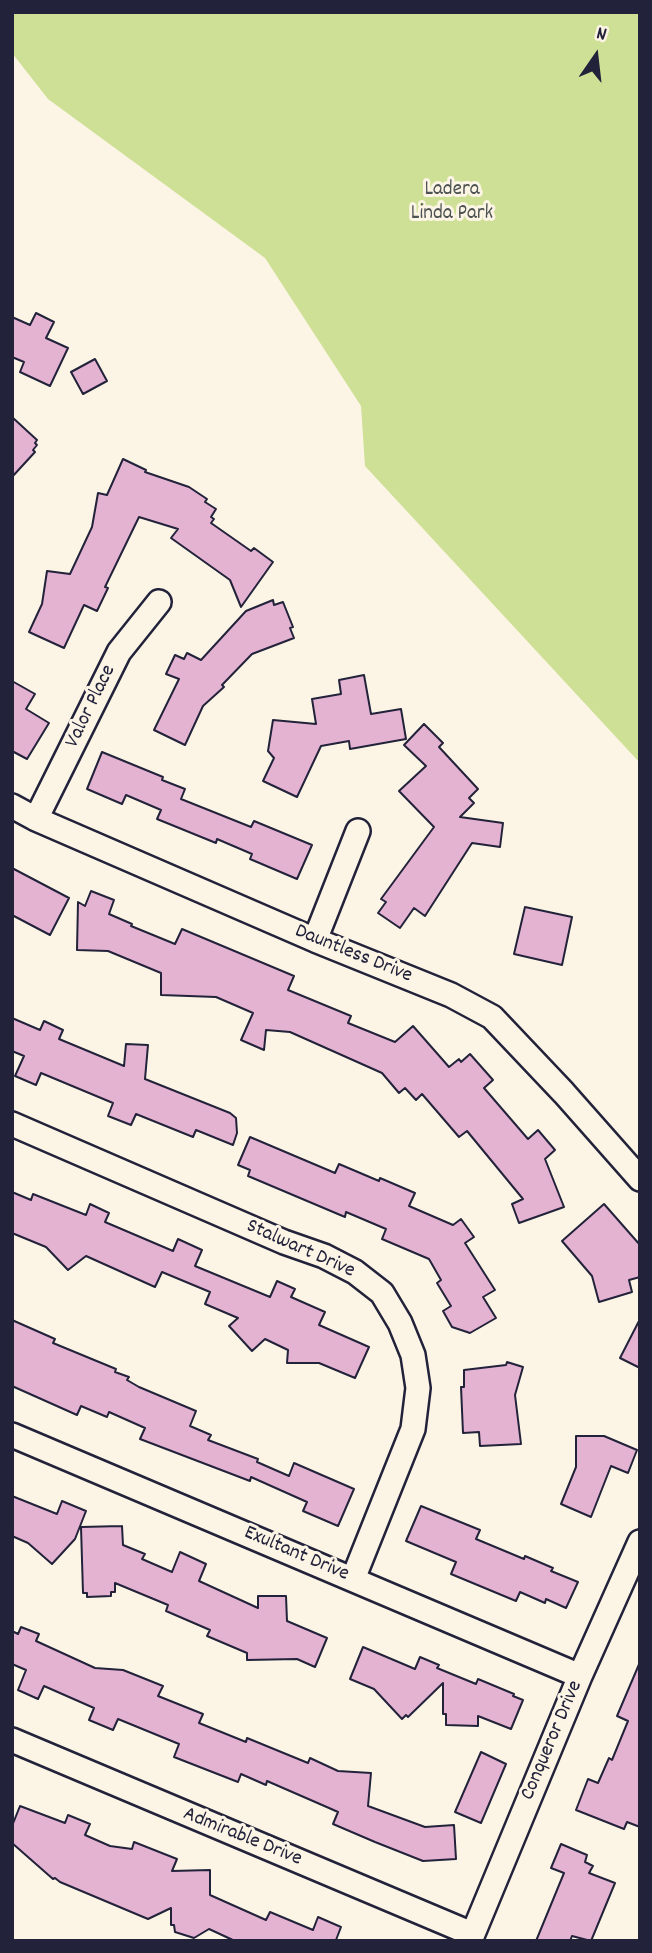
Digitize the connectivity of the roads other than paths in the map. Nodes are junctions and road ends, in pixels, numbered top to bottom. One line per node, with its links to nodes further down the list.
1 (159, 602): 3 (street, Valor Place)
2 (12, 806): 3 (street, Dauntless Drive)
3 (36, 819): 5 (street, Dauntless Drive)
4 (358, 831): 5 (street)
5 (316, 940): 7 (street, Dauntless Drive)
6 (12, 1124): 10 (street, Stalwart Drive)
7 (640, 1179)
8 (12, 1435): 10 (street, Exultant Drive)
9 (640, 1542): 11 (street, Conqueror Drive)
10 (352, 1579): 11 (street, Exultant Drive)
11 (580, 1676): 13 (street, Conqueror Drive)
12 (12, 1740): 13 (street, Admirable Drive)
13 (471, 1937)

